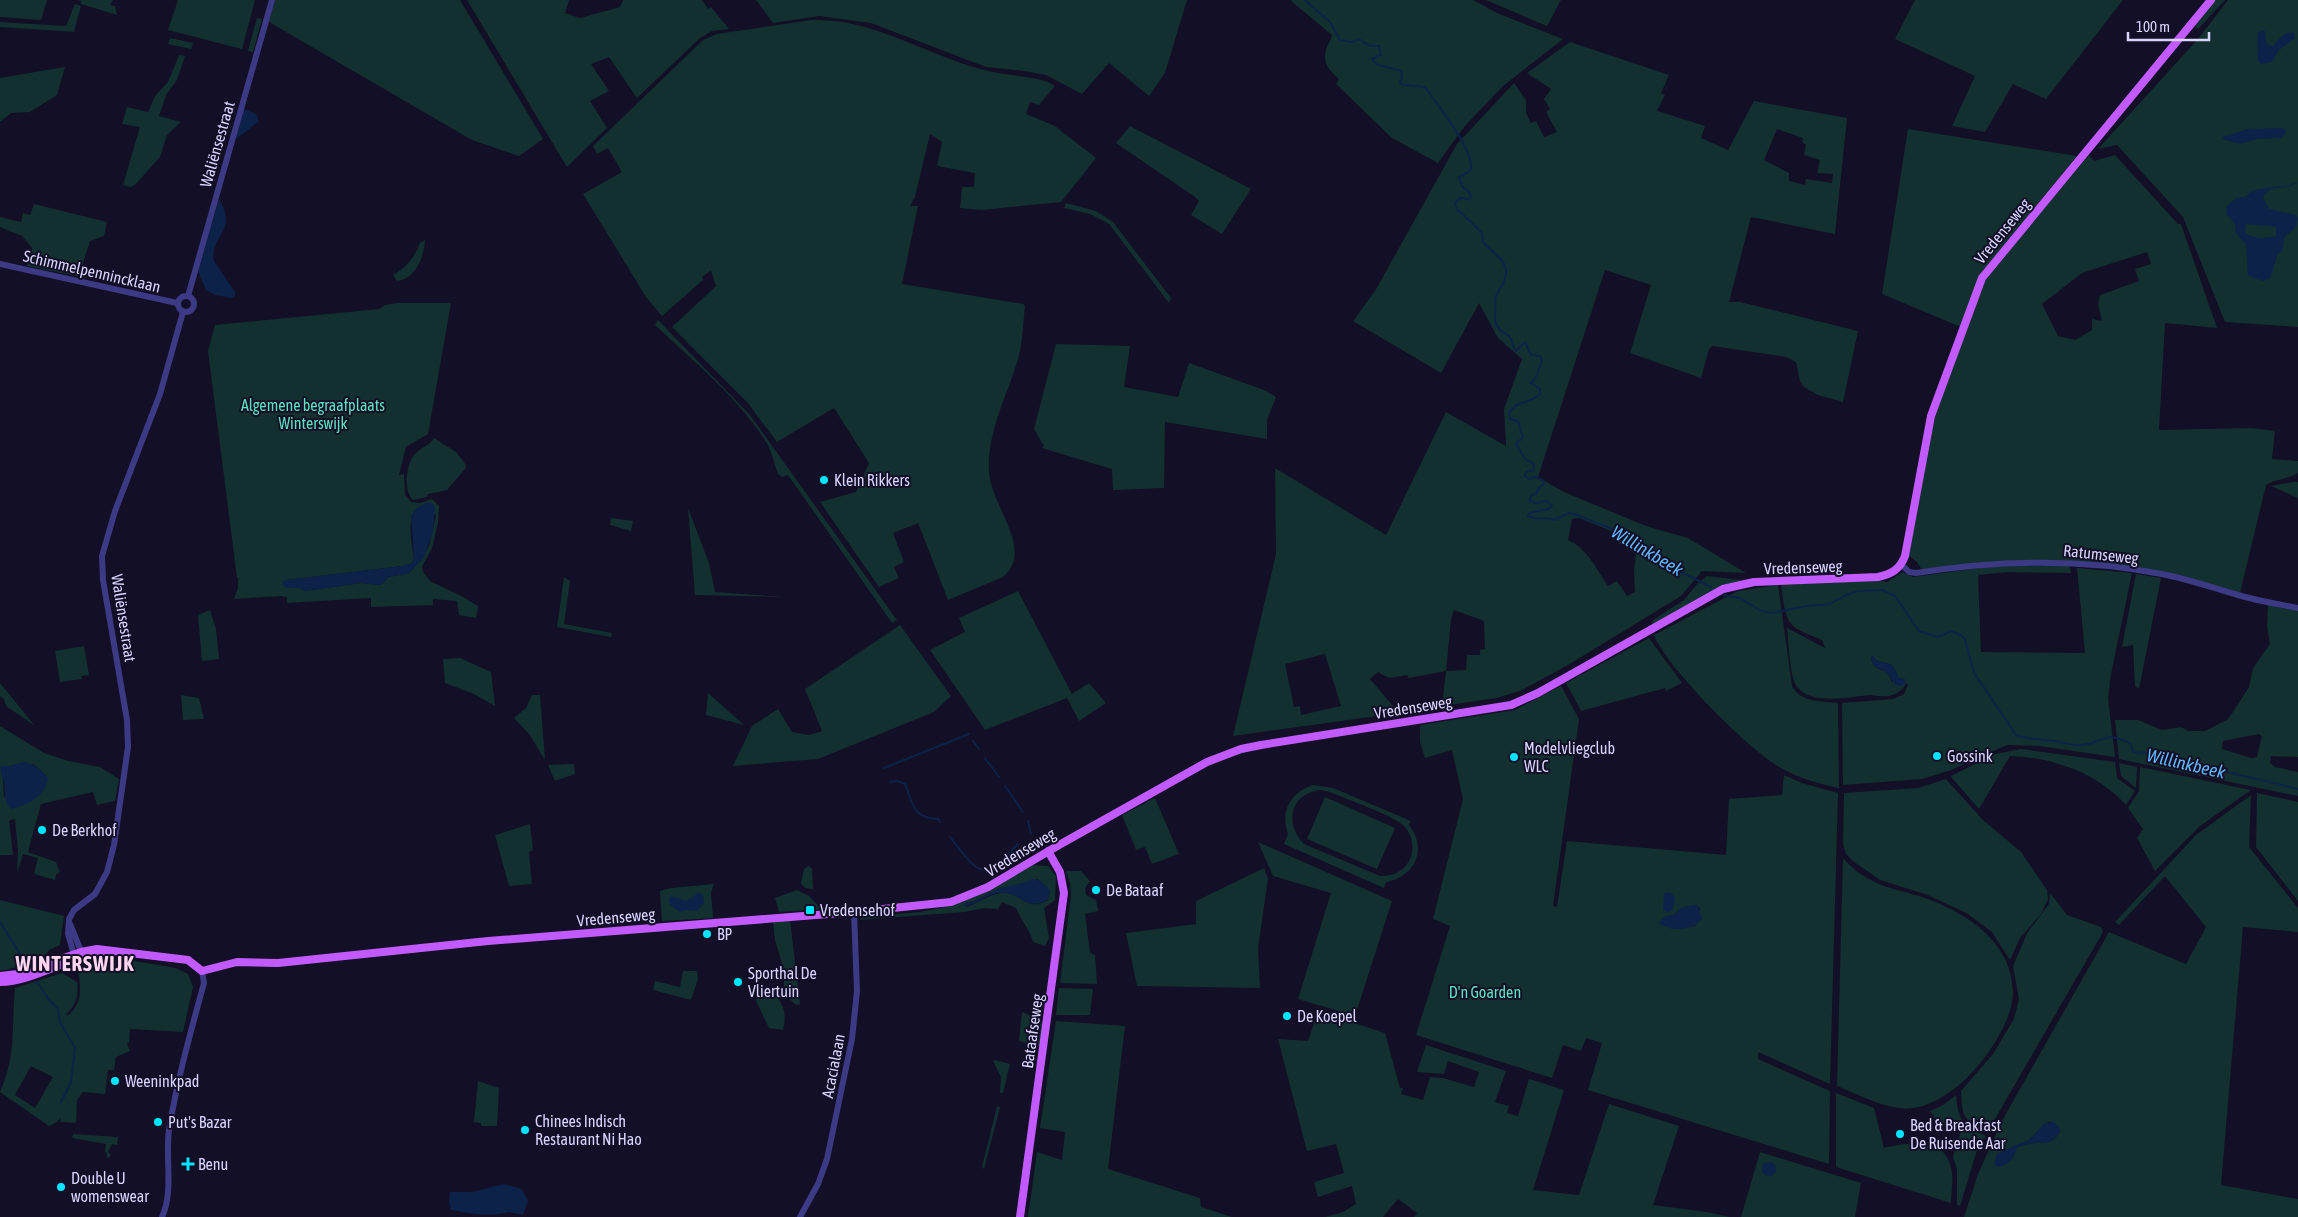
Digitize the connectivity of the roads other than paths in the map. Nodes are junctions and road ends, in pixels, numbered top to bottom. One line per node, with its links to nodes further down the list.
1 (272, 0): 4 (street, Waliënsestraat)
2 (2210, 0): 7 (main road, Vredenseweg)
3 (0, 264): 5 (street, Schimmelpennincklaan)
4 (188, 296): 5 (street); 6 (street)
5 (177, 304): 6 (street)
6 (183, 312): 11 (street, Waliënsestraat)
7 (1902, 565): 8 (street, Ratumseweg); 9 (main road, Vredenseweg)
8 (2298, 608)
9 (1048, 851): 10 (main road, Vredenseweg); 17 (main road, Bataafseweg)
10 (854, 912): 12 (main road, Vredenseweg); 16 (street, Acacialaan)
11 (78, 956): 12 (main road); 13 (main road); 14 (main road)
12 (202, 971): 15 (street)
13 (0, 976)
14 (0, 982)
15 (162, 1217)
16 (800, 1217)
17 (1020, 1217)

